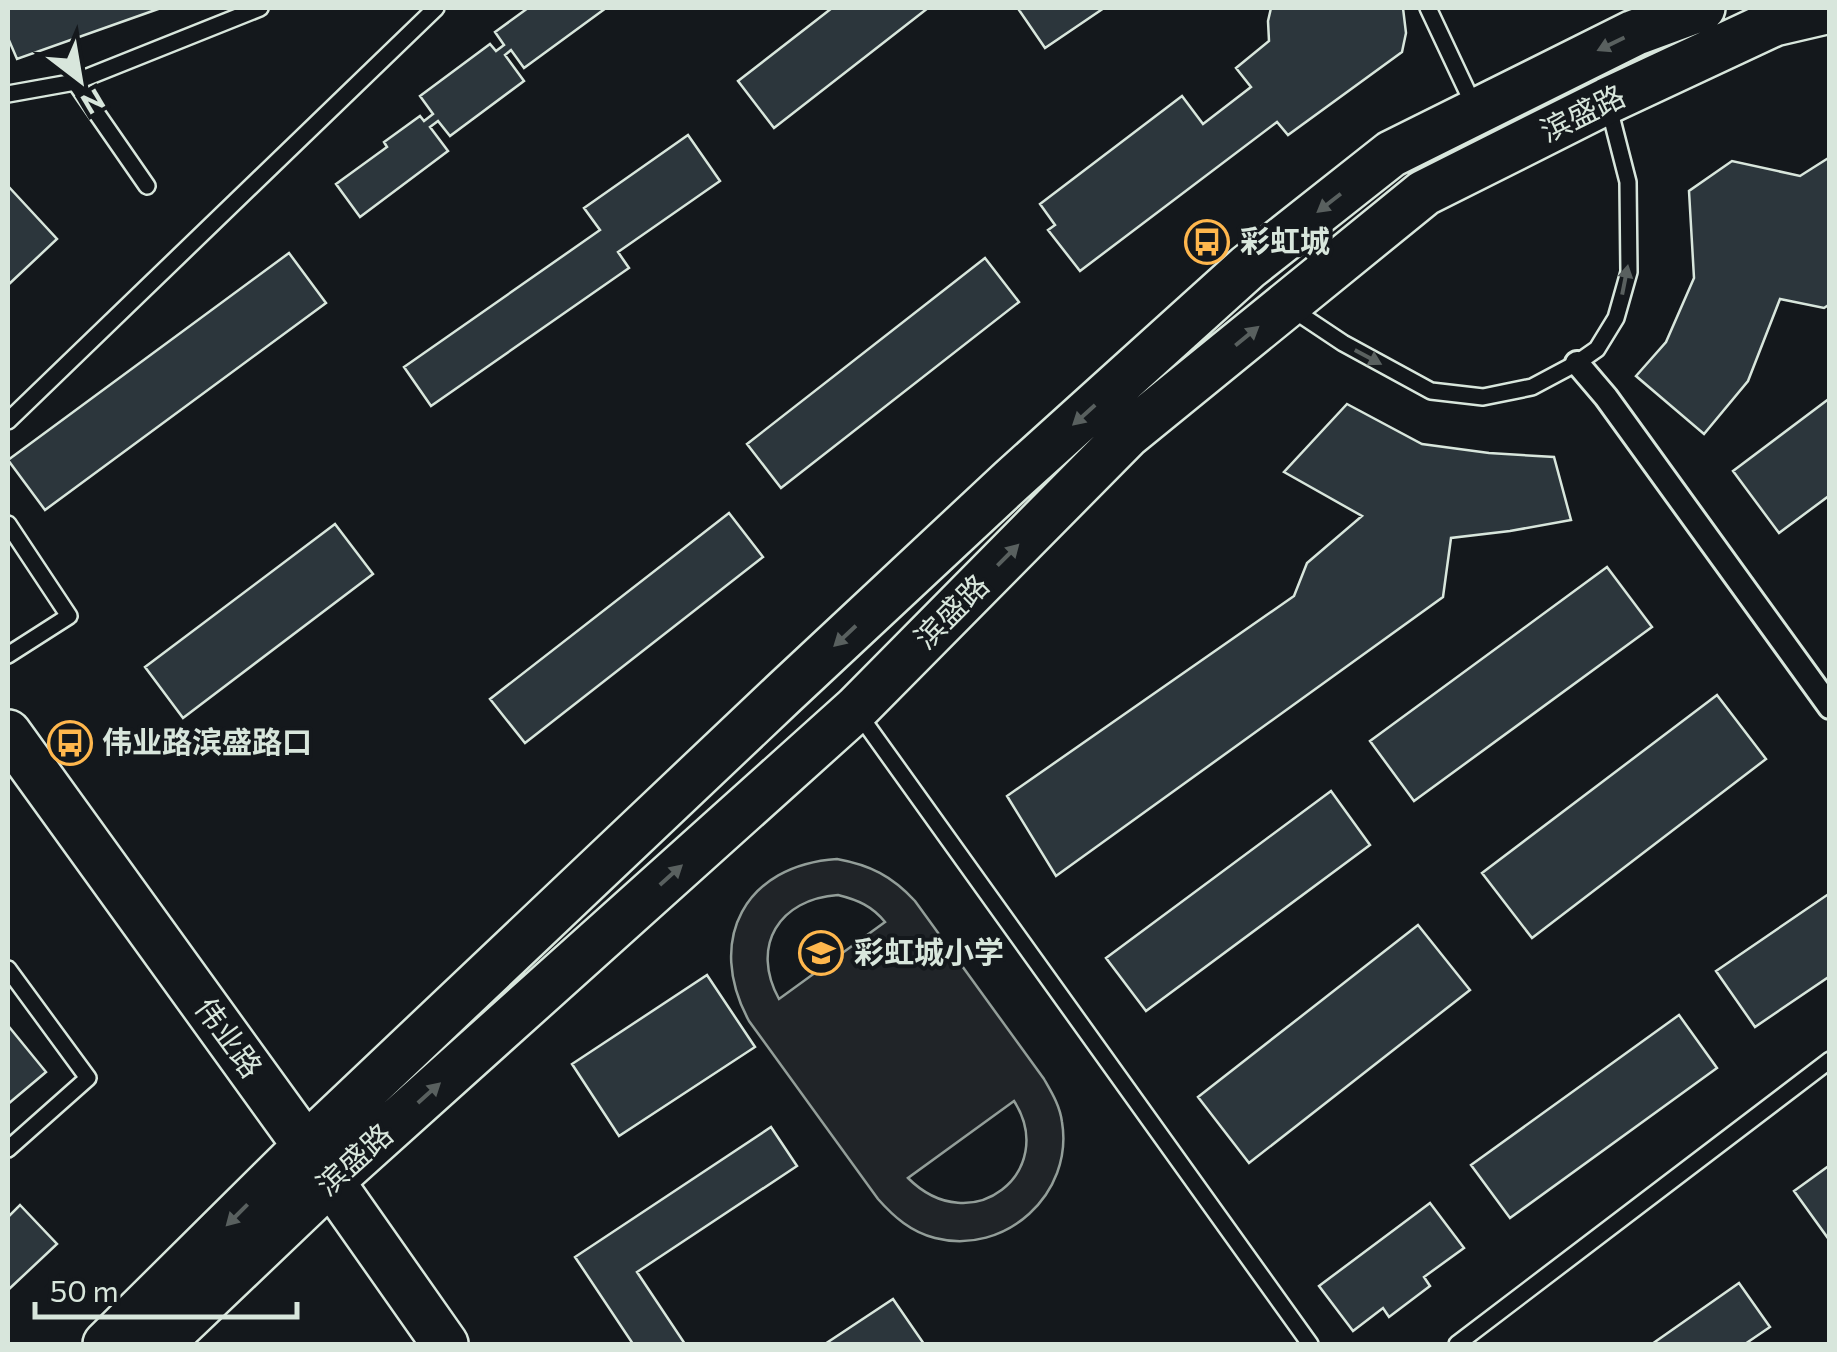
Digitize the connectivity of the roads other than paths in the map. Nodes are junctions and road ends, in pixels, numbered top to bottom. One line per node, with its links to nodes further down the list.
1 (260, 8): 6 (lane)
2 (436, 8): 13 (lane)
3 (1428, 8): 9 (lane)
4 (1702, 8): 9 (main road, 滨盛路, one-way to 9)
5 (1830, 10): 8 (main road, 滨盛路)
6 (75, 82): 7 (lane); 10 (lane)
7 (8, 94)
8 (1607, 101): 11 (main road, 滨盛路); 12 (lane, one-way to 8)
9 (1476, 111): 22 (main road, 滨盛路, one-way to 22)
10 (146, 186)
11 (1286, 305): 12 (lane, one-way to 12); 17 (main road, 滨盛路, one-way to 11)
12 (1577, 363): 16 (street)
13 (8, 421)
14 (8, 524): 15 (lane)
15 (8, 655)
16 (1830, 707)
17 (856, 710): 22 (main road, 滨盛路, one-way to 17); 26 (lane)
18 (8, 734): 22 (main road, 伟业路)
19 (8, 969): 21 (lane)
20 (1830, 1060): 27 (lane)
21 (8, 1148)
22 (318, 1164): 23 (main road, 滨盛路, one-way to 23); 24 (main road, 滨盛路); 25 (main road, 伟业路)
23 (106, 1344)
24 (160, 1344)
25 (445, 1344)
26 (1310, 1344)
27 (1457, 1344)

